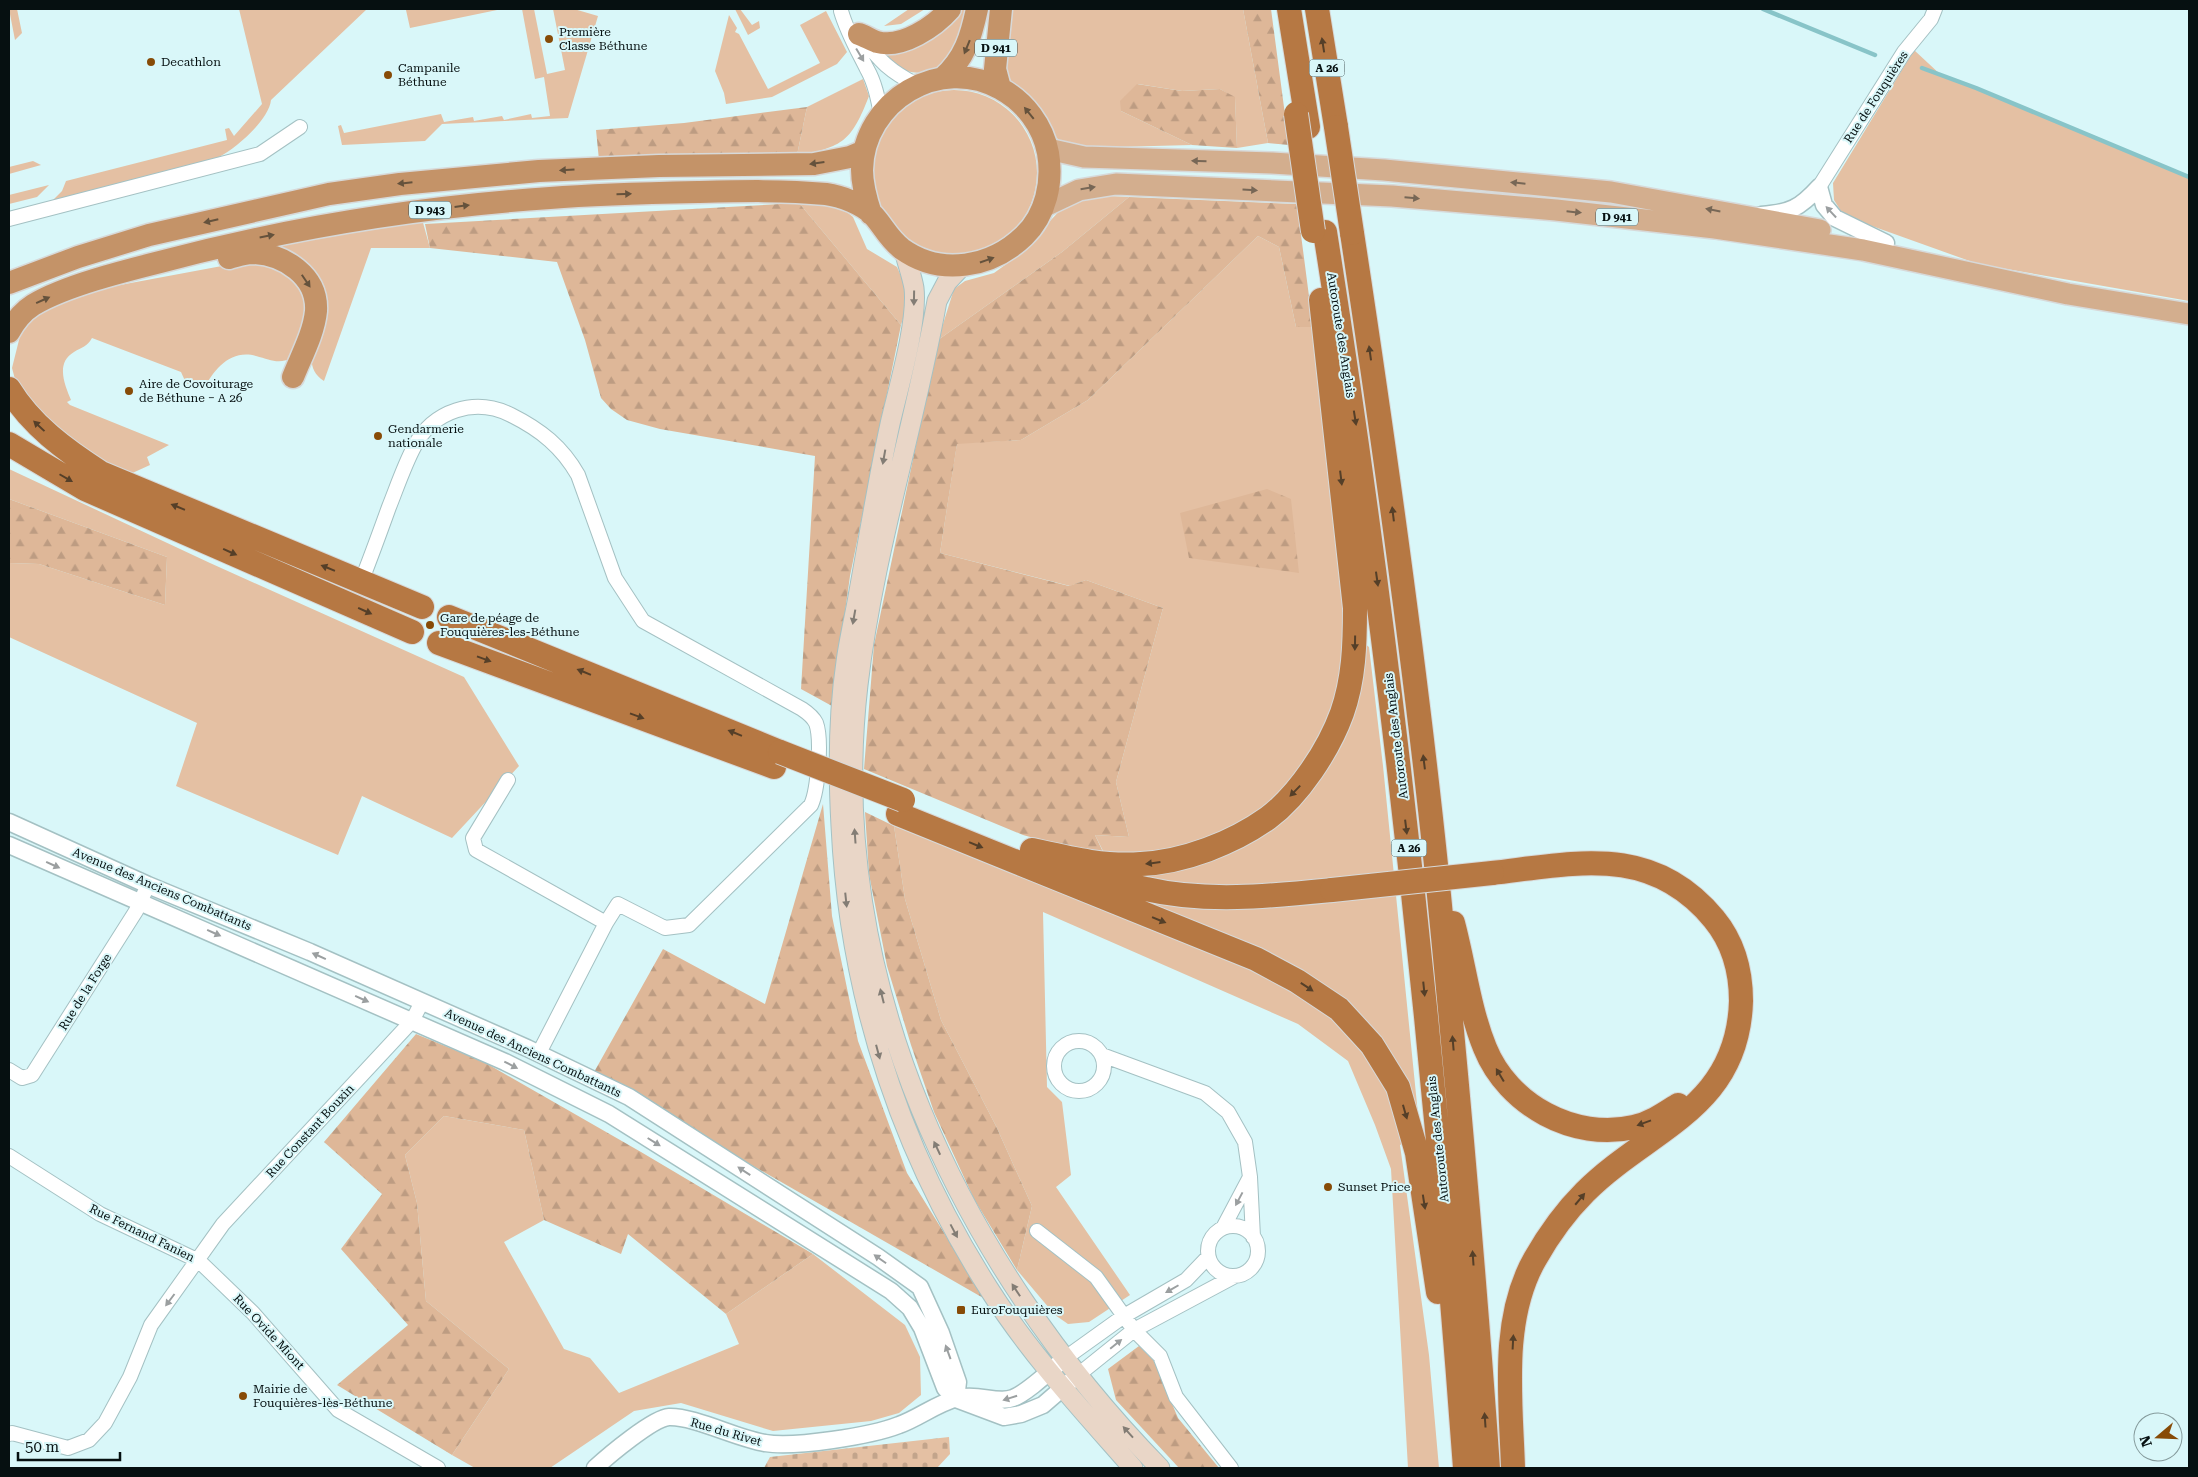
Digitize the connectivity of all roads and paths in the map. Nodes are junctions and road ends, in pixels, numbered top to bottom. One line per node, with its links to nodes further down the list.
1 (950, 9): 8 (highway)
2 (977, 9): 9 (highway, D 941, one-way to 9)
3 (1001, 9): 11 (highway, D 941)
4 (1289, 9): 21 (highway, Autoroute des Anglais / A 26)
5 (1317, 9): 42 (highway, Autoroute des Anglais / A 26, one-way to 5, bridge)
6 (1935, 9): 16 (street, Rue de Fouquières)
7 (840, 10): 8 (street); 12 (street, one-way to 12)
8 (859, 34): 10 (street)
9 (943, 78): 10 (highway); 11 (highway)
10 (917, 85): 12 (highway)
11 (1000, 88): 14 (highway, one-way to 11)
12 (880, 114): 15 (highway)
13 (300, 126): 20 (street)
14 (1048, 149): 17 (highway); 19 (main road, D 941, one-way to 14)
15 (864, 151): 18 (highway); 26 (highway, D 943, one-way to 26)
16 (1819, 187): 19 (street); 22 (street, one-way to 16)
17 (1044, 207): 25 (highway, one-way to 17); 27 (main road, D 941, one-way to 27)
18 (872, 214): 23 (highway); 24 (highway, D 943, one-way to 18)
19 (1746, 216): 22 (main road, D 941)
20 (9, 219)
21 (1319, 231): 41 (highway, one-way to 41); 73 (highway, Autoroute des Anglais / A 26, one-way to 73)
22 (1886, 243): 27 (main road, D 941)
23 (904, 250): 25 (highway); 63 (main road, one-way to 63)
24 (143, 266): 28 (highway, D 943, one-way to 24); 29 (highway, one-way to 29)
25 (962, 266): 62 (main road, one-way to 25)
26 (9, 283)
27 (2189, 314)
28 (9, 332)
29 (292, 377)
30 (9, 389): 32 (highway, one-way to 30)
31 (9, 444): 35 (highway, one-way to 35)
32 (361, 582): 33 (highway); 46 (street)
33 (422, 607)
34 (448, 617): 37 (highway, one-way to 34)
35 (412, 632)
36 (439, 643): 37 (highway, one-way to 37)
37 (777, 759): 41 (highway)
38 (508, 780): 46 (street)
39 (9, 822): 44 (street, Avenue des Anciens Combattants)
40 (9, 845): 45 (street, Avenue des Anciens Combattants, one-way to 45)
41 (1033, 859): 43 (highway); 73 (highway, one-way to 73)
42 (1436, 862): 43 (highway, one-way to 42); 74 (highway, Autoroute des Anglais / A 26, one-way to 42)
43 (1492, 878): 75 (highway, one-way to 43)
44 (148, 885): 45 (street, Rue de la Forge); 47 (street, Avenue des Anciens Combattants, one-way to 44)
45 (141, 902): 48 (street, Avenue des Anciens Combattants, one-way to 48); 51 (street, Rue de la Forge)
46 (606, 923): 49 (street)
47 (422, 1002): 48 (street, Rue Constant Bouxin); 49 (street, Avenue des Anciens Combattants)
48 (412, 1022): 58 (street, Rue Constant Bouxin); 66 (street, Avenue des Anciens Combattants, one-way to 66)
49 (539, 1053): 66 (street, Avenue des Anciens Combattants, one-way to 49)
50 (1102, 1055): 53 (street)
51 (9, 1070)
52 (9, 1156): 58 (street, Rue Fernand Fanien)
53 (1250, 1178): 54 (street, one-way to 54); 56 (street)
54 (1223, 1228): 56 (street); 57 (street)
55 (1037, 1231): 60 (street)
56 (1253, 1237): 59 (street)
57 (1208, 1258): 59 (street); 60 (street, one-way to 60)
58 (199, 1261): 67 (street, Rue Constant Bouxin, one-way to 67); 68 (street, Rue Ovide Miont)
59 (1235, 1276): 61 (street)
60 (1124, 1316): 61 (street); 62 (street)
61 (1134, 1330): 64 (street, one-way to 61); 72 (street)
62 (1064, 1359): 63 (street); 64 (main road)
63 (1049, 1370): 65 (main road); 66 (street, one-way to 66)
64 (1078, 1375): 65 (street); 71 (main road, one-way to 64)
65 (1063, 1388): 66 (street); 70 (main road)
66 (956, 1399): 69 (street, Rue du Rivet)
67 (9, 1434)
68 (438, 1468)
69 (595, 1468)
70 (1133, 1468)
71 (1160, 1468)
72 (1231, 1468)
73 (1465, 1468)
74 (1488, 1468)
75 (1513, 1468)

